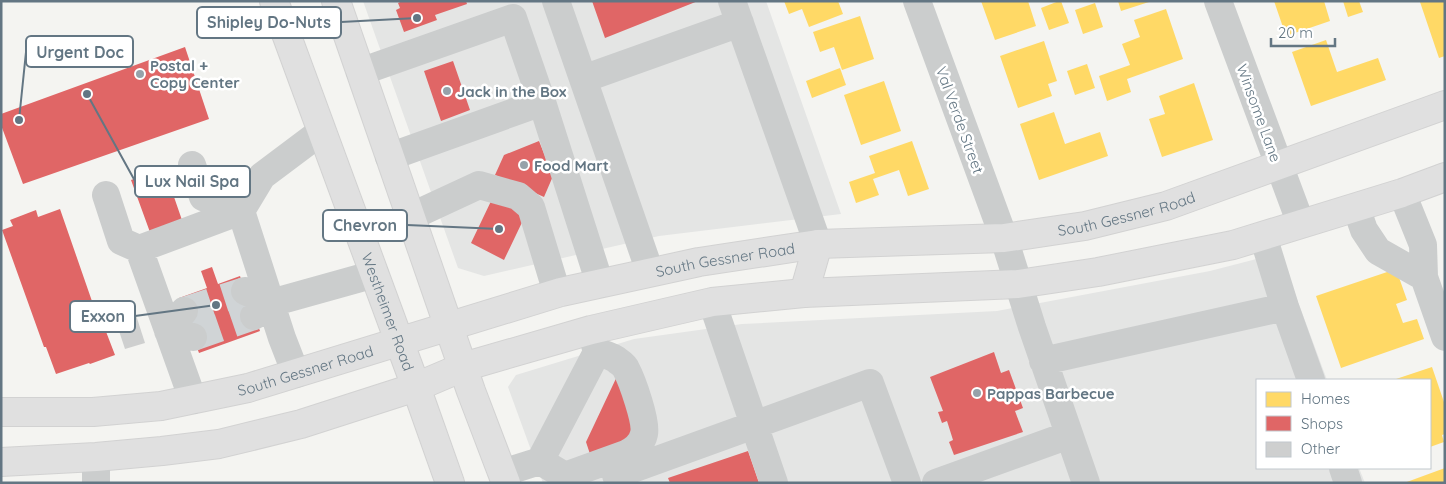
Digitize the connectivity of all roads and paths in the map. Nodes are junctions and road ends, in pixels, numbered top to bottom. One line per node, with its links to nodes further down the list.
1 (274, 1): 11 (main road, Westheimer Road)
2 (336, 1): 7 (main road)
3 (556, 1): 8 (street)
4 (917, 1): 23 (street, Val Verde Street)
5 (1218, 1): 13 (street, Winsome Lane)
6 (736, 12): 8 (street); 24 (street)
7 (360, 72): 9 (street); 12 (main road)
8 (583, 79): 26 (street)
9 (542, 102): 12 (street); 29 (street)
10 (1445, 105): 13 (main road, South Gessner Road)
11 (322, 131): 19 (street); 27 (main road, Westheimer Road)
12 (389, 157): 20 (main road)
13 (1278, 164): 21 (street, Winsome Lane); 23 (main road, South Gessner Road)
14 (192, 165): 19 (street)
15 (1445, 177): 16 (main road)
16 (1402, 193): 18 (main road); 28 (street)
17 (106, 195): 25 (street)
18 (1356, 207): 21 (main road); 28 (street)
19 (241, 211): 25 (street); 34 (street)
20 (410, 217): 31 (street); 36 (main road)
21 (1301, 224): 22 (main road)
22 (1263, 236): 30 (main road); 35 (street)
23 (1004, 238): 24 (main road, South Gessner Road); 30 (street, Val Verde Street)
24 (818, 244): 26 (main road, South Gessner Road); 32 (main road)
25 (139, 249): 45 (street)
26 (650, 272): 29 (main road, South Gessner Road)
27 (375, 274): 34 (street); 38 (main road, Westheimer Road)
28 (1424, 276): 37 (street)
29 (600, 284): 31 (main road, South Gessner Road)
30 (1018, 284): 32 (main road); 40 (street, Val Verde Street)
31 (557, 293): 36 (main road, South Gessner Road)
32 (804, 293): 33 (main road)
33 (712, 302): 39 (main road); 47 (street)
34 (257, 303): 42 (street)
35 (1285, 307): 40 (street); 43 (street)
36 (448, 326): 38 (main road, South Gessner Road); 41 (main road)
37 (1445, 338)
38 (399, 341): 42 (main road, South Gessner Road); 44 (main road, Westheimer Road)
39 (594, 341): 41 (main road); 49 (street); 49 (street)
40 (1043, 361): 48 (street, Val Verde Street)
41 (463, 367): 44 (main road); 53 (main road)
42 (296, 374): 45 (main road, South Gessner Road)
43 (1311, 379)
44 (416, 387): 52 (main road); 54 (main road, Westheimer Road)
45 (193, 400): 46 (main road, South Gessner Road)
46 (1, 412)
47 (753, 425): 55 (street); 56 (street); 57 (street)
48 (1070, 435): 58 (street); 59 (street, Val Verde Street)
49 (540, 461): 53 (street)
50 (1, 462): 52 (main road)
51 (1343, 469): 60 (street)
52 (96, 470)
53 (504, 478)
54 (450, 483)
55 (618, 483)
56 (774, 483)
57 (907, 483)
58 (936, 483)
59 (1086, 483)
60 (1348, 483)

